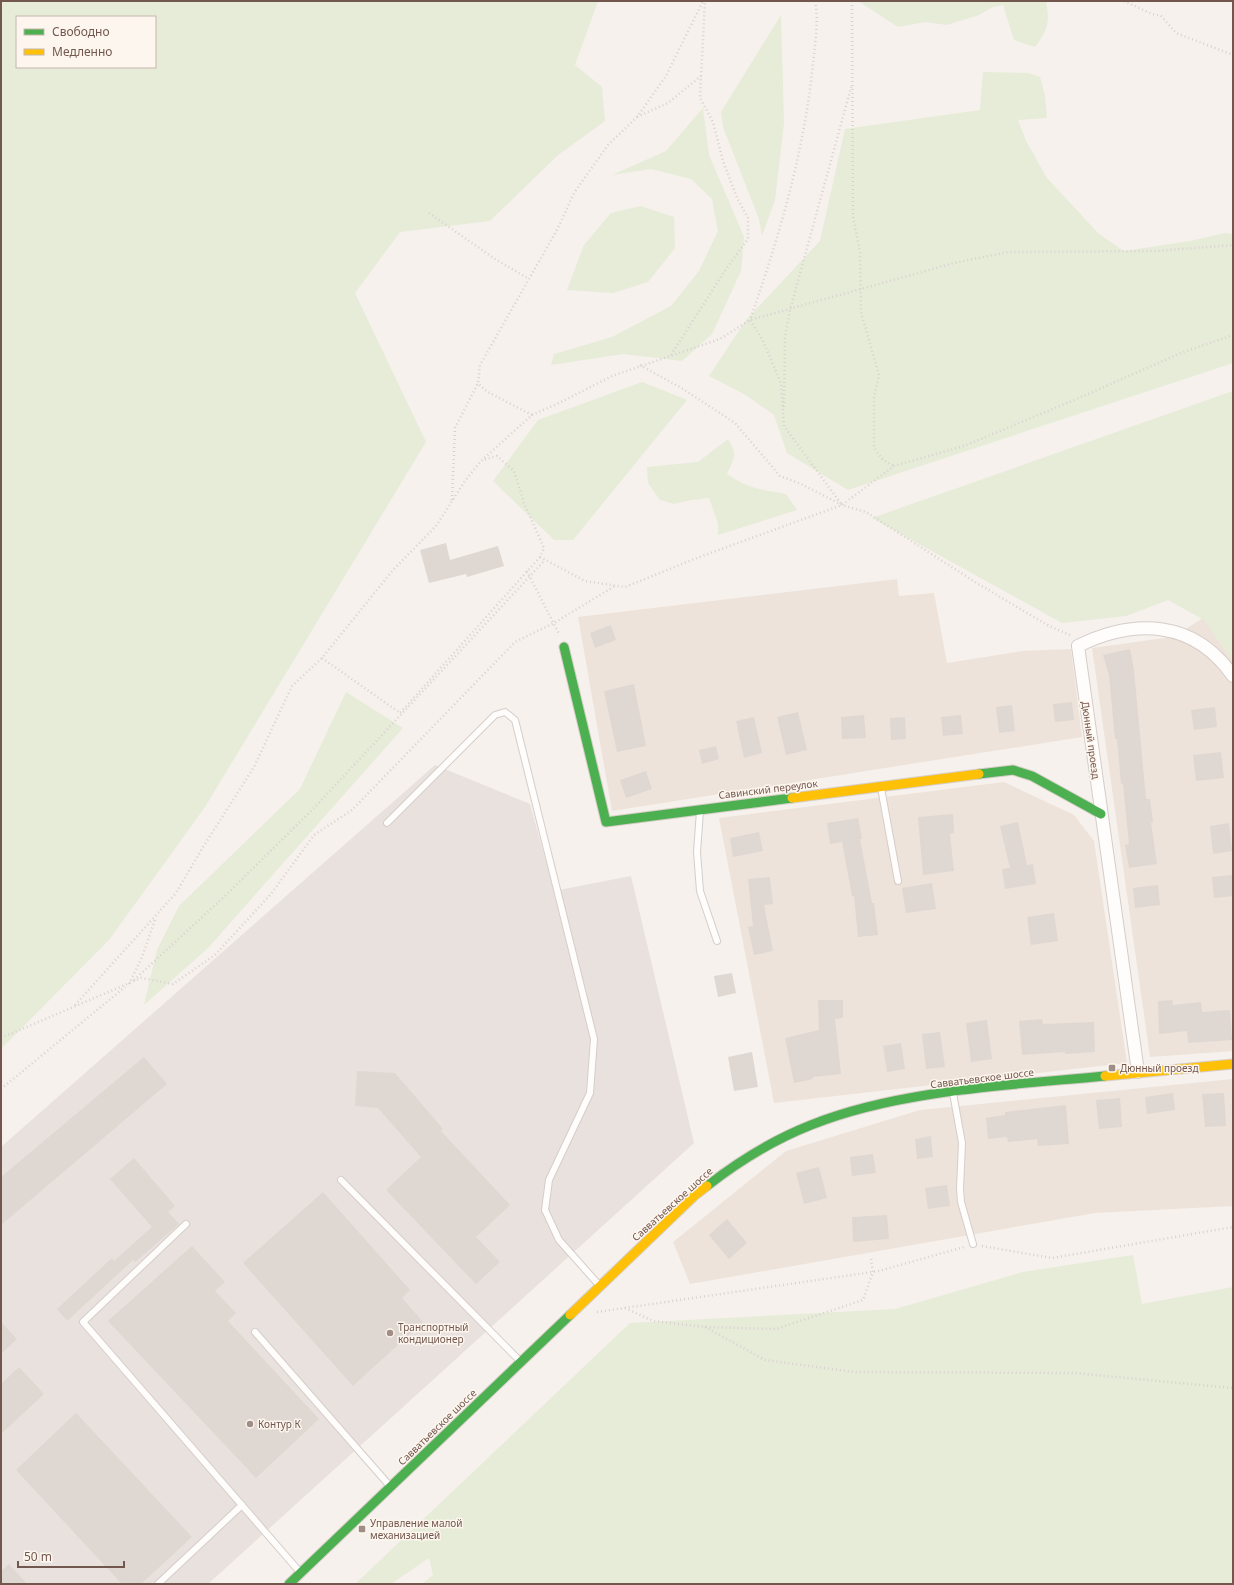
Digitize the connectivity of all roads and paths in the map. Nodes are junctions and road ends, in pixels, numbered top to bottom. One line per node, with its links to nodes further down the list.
1 (704, 1): 6 (path); 8 (path)
2 (815, 1): 14 (path)
3 (852, 1): 7 (path)
4 (1124, 1): 5 (path)
5 (1233, 55)
6 (701, 76): 8 (path); 16 (path)
7 (853, 80): 12 (path); 13 (path)
8 (636, 117): 11 (path)
9 (428, 213): 11 (path)
10 (1233, 245): 12 (path)
11 (530, 279): 18 (path)
12 (861, 288): 13 (path); 22 (path)
13 (790, 310): 14 (path); 20 (path)
14 (750, 320): 16 (path); 20 (path)
15 (1233, 335): 22 (path)
16 (671, 355): 17 (path)
17 (640, 365): 19 (path); 24 (path)
18 (478, 383): 19 (path); 23 (path)
19 (532, 415): 21 (path)
20 (784, 426): 24 (path)
21 (481, 461): 23 (path); 25 (path)
22 (894, 466): 24 (path)
23 (452, 501): 33 (path)
24 (842, 505): 29 (path); 31 (path)
25 (540, 557): 26 (path); 27 (path)
26 (544, 560): 28 (path); 29 (path)
27 (527, 570): 28 (path); 33 (path)
28 (529, 577): 30 (path); 42 (path)
29 (615, 586): 30 (path)
30 (554, 624): 32 (path); 42 (path)
31 (1078, 646): 34 (street); 37 (street, Дюнный проезд)
32 (564, 647): 36 (main road, Савинский переулок)
33 (322, 658): 40 (path)
34 (1233, 676)
35 (880, 786): 36 (main road, Савинский переулок); 37 (main road, Савинский переулок); 39 (lane)
36 (700, 809): 41 (lane)
37 (1101, 814): 46 (street, Дюнный проезд)
38 (387, 823): 55 (lane)
39 (898, 881)
40 (155, 918): 42 (path); 43 (path)
41 (717, 941)
42 (130, 984): 43 (path); 47 (path)
43 (75, 1006): 44 (path)
44 (1, 1038)
45 (1233, 1064): 46 (main road, Савватьевское шоссе)
46 (1138, 1072): 48 (main road, Савватьевское шоссе)
47 (1, 1090)
48 (952, 1092): 52 (lane); 55 (main road, Савватьевское шоссе)
49 (341, 1180): 60 (lane)
50 (186, 1224): 63 (lane)
51 (1233, 1227): 52 (path)
52 (973, 1244): 54 (path)
53 (871, 1260): 54 (path)
54 (873, 1272): 56 (path); 58 (path)
55 (600, 1286): 60 (main road, Савватьевское шоссе)
56 (624, 1308): 57 (path); 58 (path)
57 (590, 1313)
58 (705, 1327): 61 (path)
59 (255, 1332): 62 (lane)
60 (521, 1362): 62 (main road, Савватьевское шоссе)
61 (1233, 1388)
62 (390, 1486): 64 (main road, Савватьевское шоссе)
63 (242, 1505): 64 (lane); 65 (lane)
64 (300, 1573): 66 (main road, Савватьевское шоссе)
65 (158, 1584)
66 (289, 1584)

